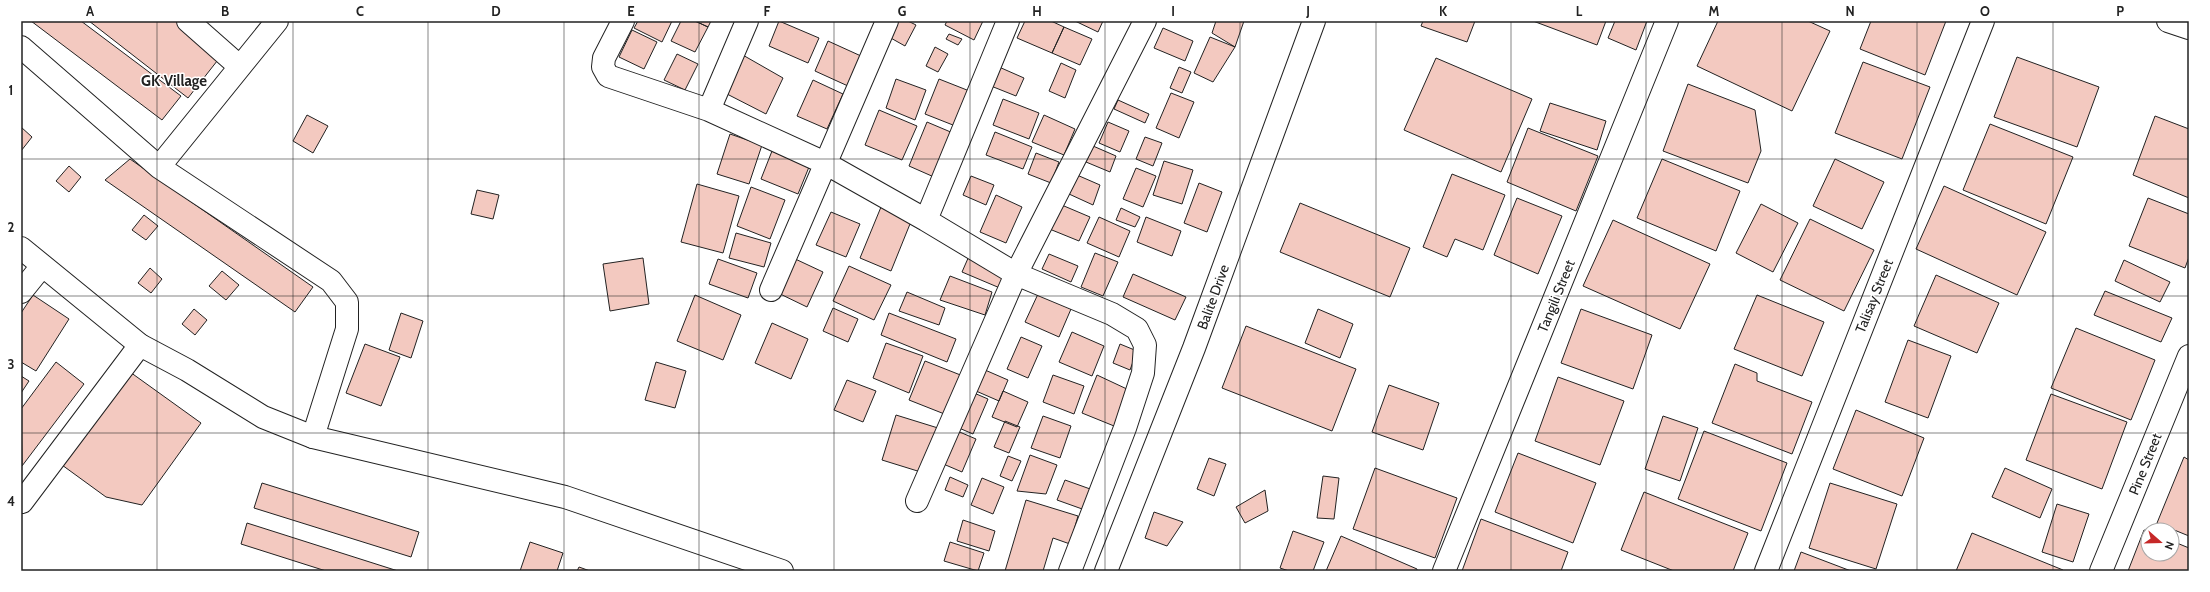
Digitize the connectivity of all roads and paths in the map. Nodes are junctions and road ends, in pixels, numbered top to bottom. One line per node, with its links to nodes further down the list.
1 (188, 21): 14 (street)
2 (277, 21): 14 (street)
3 (623, 21): 15 (street)
4 (747, 21): 15 (street)
5 (887, 21): 16 (street)
6 (1008, 21): 18 (street)
7 (1145, 21): 21 (street)
8 (1314, 21): 31 (street, Balite Drive)
9 (1667, 21): 32 (street, Tangili Street)
10 (1983, 21): 33 (street, Talisay Street)
11 (2168, 21): 12 (street)
12 (2189, 28)
13 (21, 47): 17 (street)
14 (239, 66): 17 (street)
15 (709, 110): 16 (street)
16 (825, 164): 18 (street); 22 (street)
17 (159, 167): 26 (street)
18 (926, 220): 21 (street)
19 (21, 248): 20 (street)
20 (42, 266): 23 (street); 24 (street)
21 (1016, 274): 27 (street); 30 (street)
22 (771, 290)
23 (21, 292)
24 (140, 345): 26 (street); 28 (street)
25 (2189, 356): 34 (street, Pine Street)
26 (313, 437): 29 (street)
27 (917, 501)
28 (22, 502)
29 (782, 571)
30 (1070, 571)
31 (1106, 571)
32 (1444, 571)
33 (1766, 571)
34 (2101, 571)

